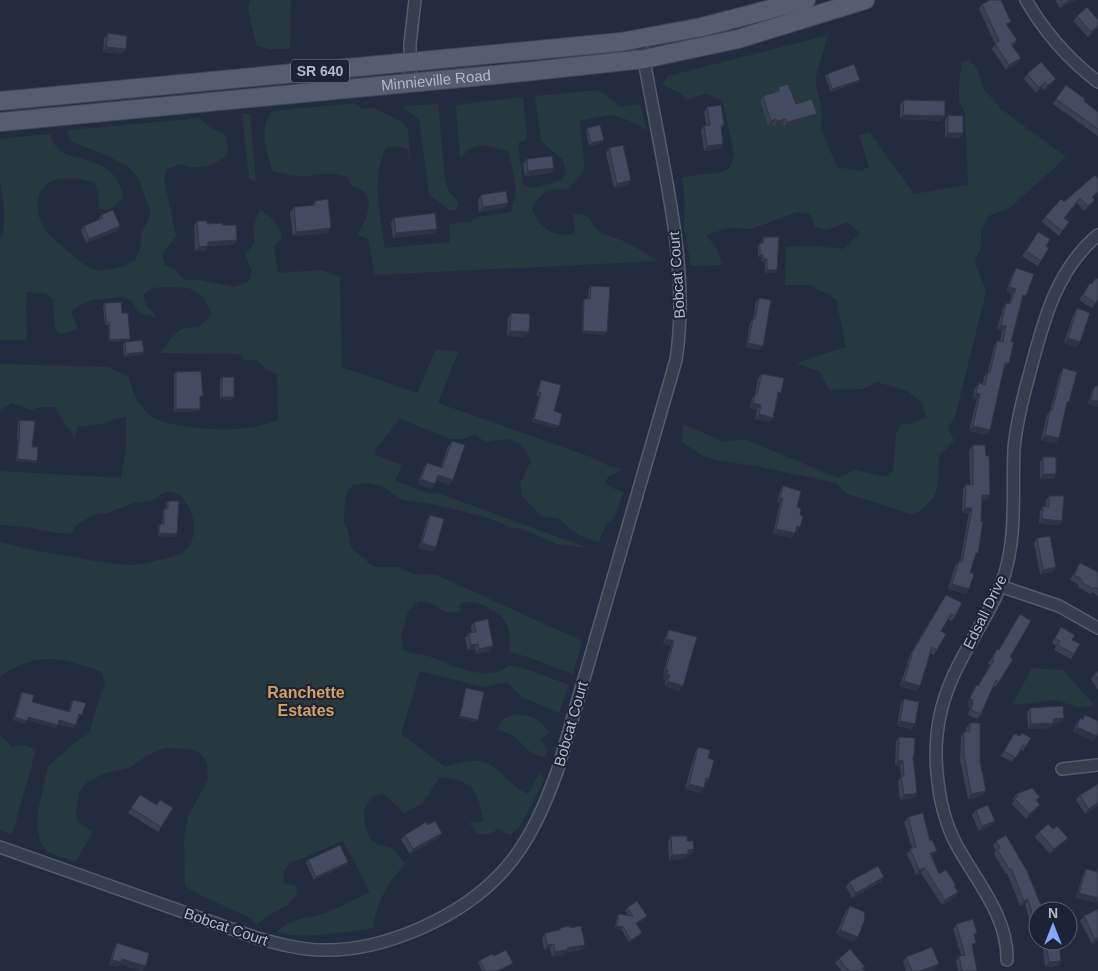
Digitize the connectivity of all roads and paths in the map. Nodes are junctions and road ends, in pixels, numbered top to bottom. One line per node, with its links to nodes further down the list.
1 (415, 0): 7 (street)
2 (806, 0): 5 (main road, Minnieville Road / SR 640)
3 (865, 0): 6 (main road, Minnieville Road / SR 640)
4 (1026, 0): 9 (street)
5 (640, 39): 6 (street, Bobcat Court); 7 (main road, Minnieville Road / SR 640)
6 (644, 59): 8 (main road, Minnieville Road / SR 640); 17 (street, Bobcat Court)
7 (409, 62): 8 (street); 10 (main road, Minnieville Road / SR 640)
8 (410, 82): 11 (main road, Minnieville Road / SR 640)
9 (1098, 82)
10 (0, 102)
11 (0, 122)
12 (1098, 235): 13 (street, Edsall Drive)
13 (1000, 586): 14 (street); 18 (street, Edsall Drive)
14 (1098, 628)
15 (1098, 765): 16 (street)
16 (1062, 769)
17 (0, 848)
18 (1007, 960)

